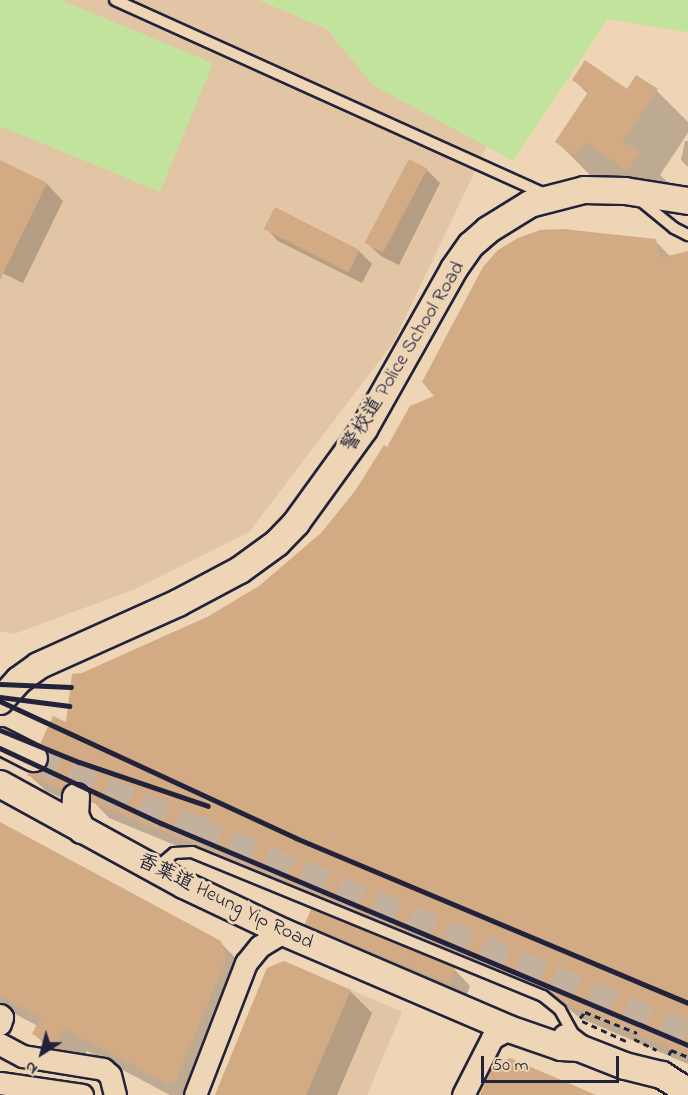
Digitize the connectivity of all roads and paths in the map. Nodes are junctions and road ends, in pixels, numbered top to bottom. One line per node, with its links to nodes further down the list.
1 (115, 0): 3 (lane)
2 (625, 191): 3 (street, 警校道 Police School Road); 4 (street, 警校道 Police School Road); 5 (lane)
3 (550, 197): 6 (street, 警校道 Police School Road)
4 (688, 201)
5 (688, 235)
6 (38, 666): 7 (street); 8 (street, 警校道 Police School Road)
7 (0, 677)
8 (0, 701)
9 (0, 741): 10 (street)
10 (34, 758)
11 (0, 784): 13 (street, 香葉道 Heung Yip Road)
12 (76, 797): 13 (street)
13 (82, 830): 14 (street, 香葉道 Heung Yip Road)
14 (155, 869): 15 (street, 香葉道 Heung Yip Road); 25 (lane)
15 (283, 932): 16 (street, 香葉道 Heung Yip Road); 32 (street)
16 (457, 1006): 21 (street, 香葉道 Heung Yip Road); 25 (street, 香葉道 Heung Yip Road)
17 (0, 1015): 20 (street)
18 (578, 1019): 22 (path)
19 (583, 1022): 23 (path)
20 (0, 1024)
21 (509, 1029): 25 (street, 香葉道 Heung Yip Road); 33 (street)
22 (634, 1039): 26 (path); 27 (path)
23 (626, 1040)
24 (0, 1044): 31 (street)
25 (579, 1048): 27 (street, 香葉道 Heung Yip Road)
26 (688, 1057)
27 (627, 1058): 29 (street, 香葉道 Heung Yip Road); 34 (street, 香葉道 Heung Yip Road)
28 (0, 1083): 30 (street)
29 (688, 1092)
30 (82, 1095)
31 (115, 1095)
32 (195, 1095)
33 (463, 1095)
34 (661, 1095)

